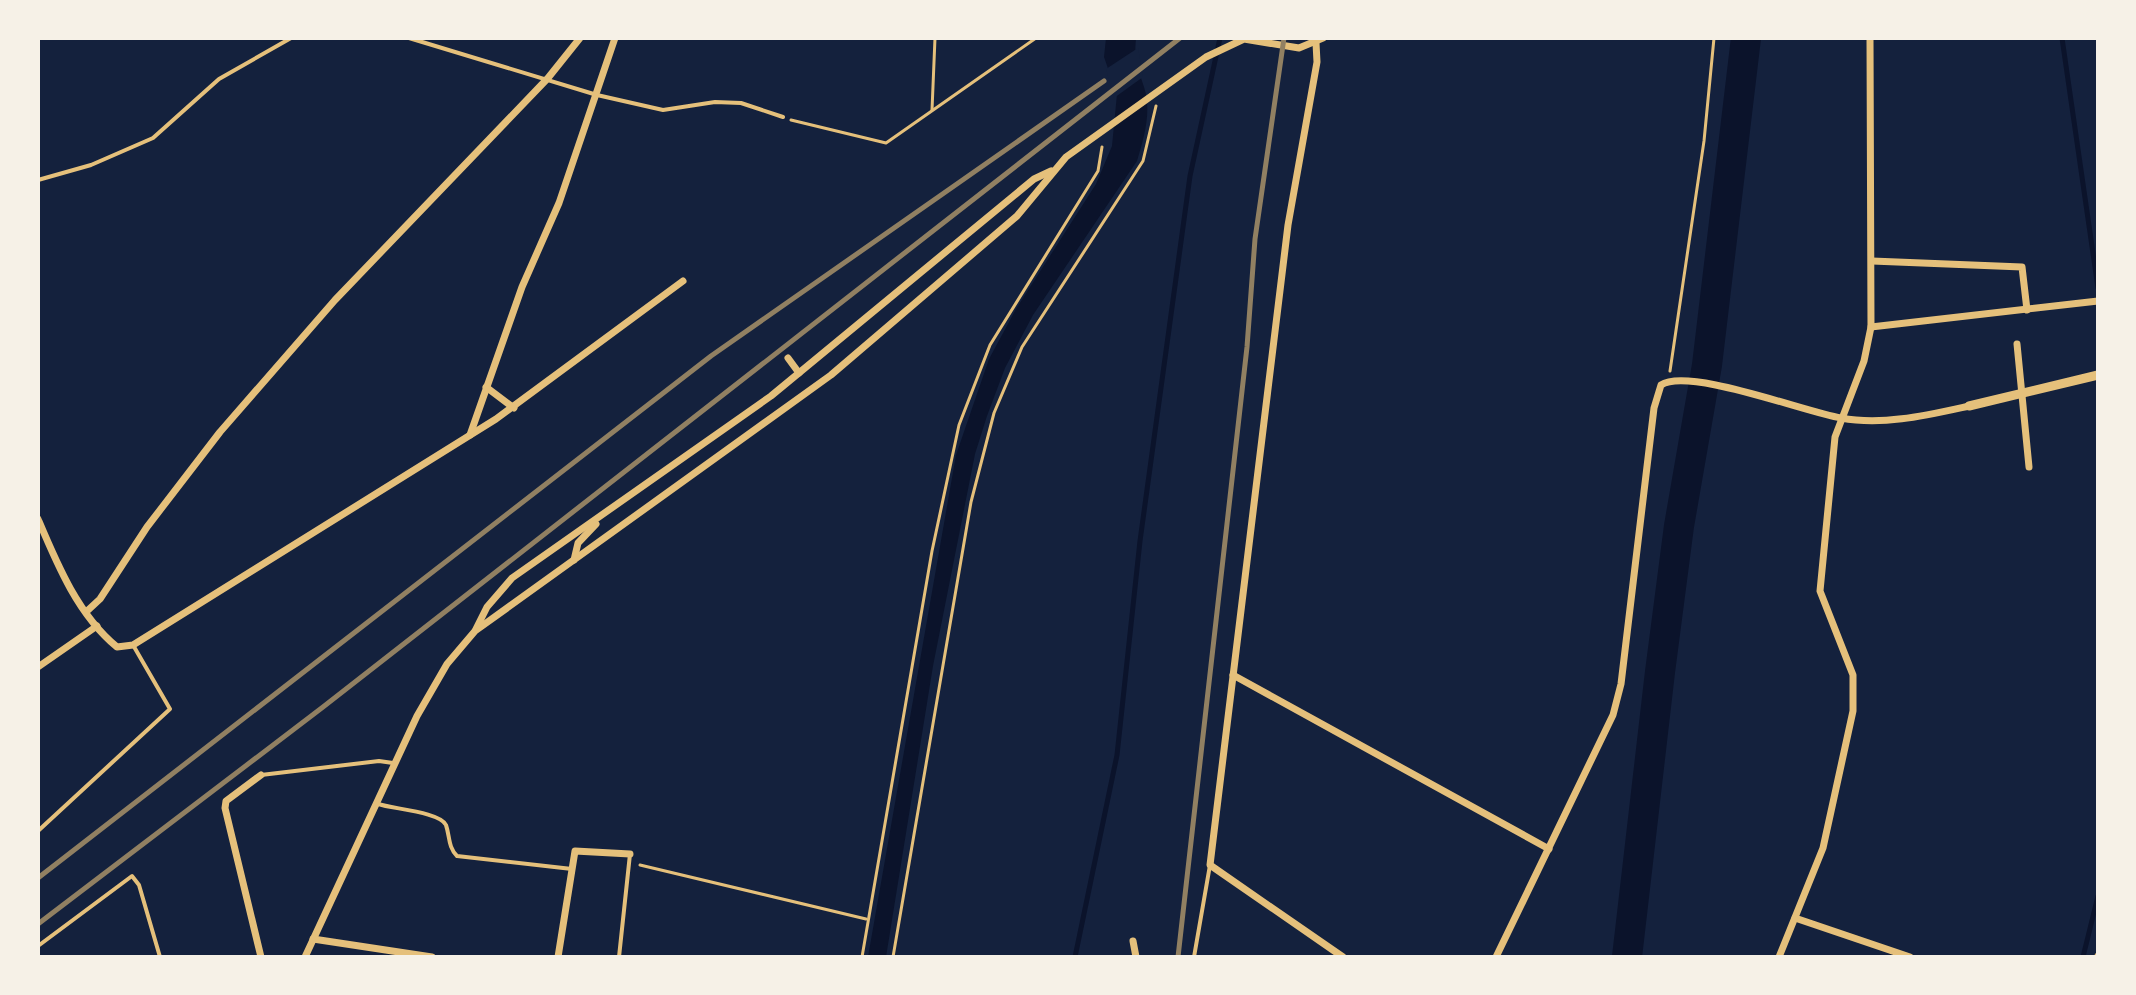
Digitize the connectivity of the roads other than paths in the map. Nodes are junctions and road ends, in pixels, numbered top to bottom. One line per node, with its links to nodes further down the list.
1 (291, 38): 12 (lane)
2 (409, 38): 8 (lane)
3 (580, 38): 8 (street)
4 (615, 38): 9 (street)
5 (1244, 38): 7 (street); 11 (street)
6 (1870, 38): 13 (street)
7 (1319, 40): 37 (street)
8 (548, 78): 9 (lane); 32 (street)
9 (597, 95): 10 (lane); 22 (street)
10 (783, 117)
11 (1054, 169): 20 (street); 31 (street)
12 (38, 180)
13 (1872, 261): 16 (street); 17 (street)
14 (683, 281): 25 (street)
15 (2098, 301): 16 (street)
16 (2027, 310): 17 (street)
17 (1871, 327): 26 (street)
18 (2017, 344): 23 (street)
19 (788, 358): 20 (street)
20 (799, 373): 30 (street)
21 (2098, 375): 23 (street)
22 (486, 387): 25 (street); 27 (street)
23 (2023, 393): 24 (street); 28 (street)
24 (1969, 406): 26 (street)
25 (514, 408): 27 (street)
26 (1840, 418): 42 (street); 46 (street)
27 (470, 435): 35 (street)
28 (2029, 467)
29 (38, 519): 32 (street)
30 (600, 520): 31 (street); 34 (street)
31 (574, 560): 34 (street)
32 (86, 612): 33 (street)
33 (97, 626): 35 (street); 36 (street)
34 (475, 631): 38 (street)
35 (133, 645): 41 (lane)
36 (38, 667)
37 (1233, 675): 42 (street); 44 (street)
38 (393, 763): 39 (lane); 40 (street)
39 (261, 775): 52 (street)
40 (375, 804): 45 (lane); 47 (street)
41 (38, 831)
42 (1549, 849): 60 (street)
43 (630, 858): 45 (street); 56 (lane)
44 (1210, 865): 58 (lane); 59 (street)
45 (572, 869): 55 (street)
46 (1795, 918): 61 (street); 62 (street)
47 (313, 939): 50 (street); 53 (street)
48 (1133, 941): 57 (street)
49 (38, 946): 51 (lane)
50 (383, 953): 54 (street)
51 (160, 957)
52 (261, 957)
53 (305, 957)
54 (432, 957)
55 (558, 957)
56 (619, 957)
57 (1136, 957)
58 (1194, 957)
59 (1343, 957)
60 (1496, 957)
61 (1779, 957)
62 (1910, 957)

